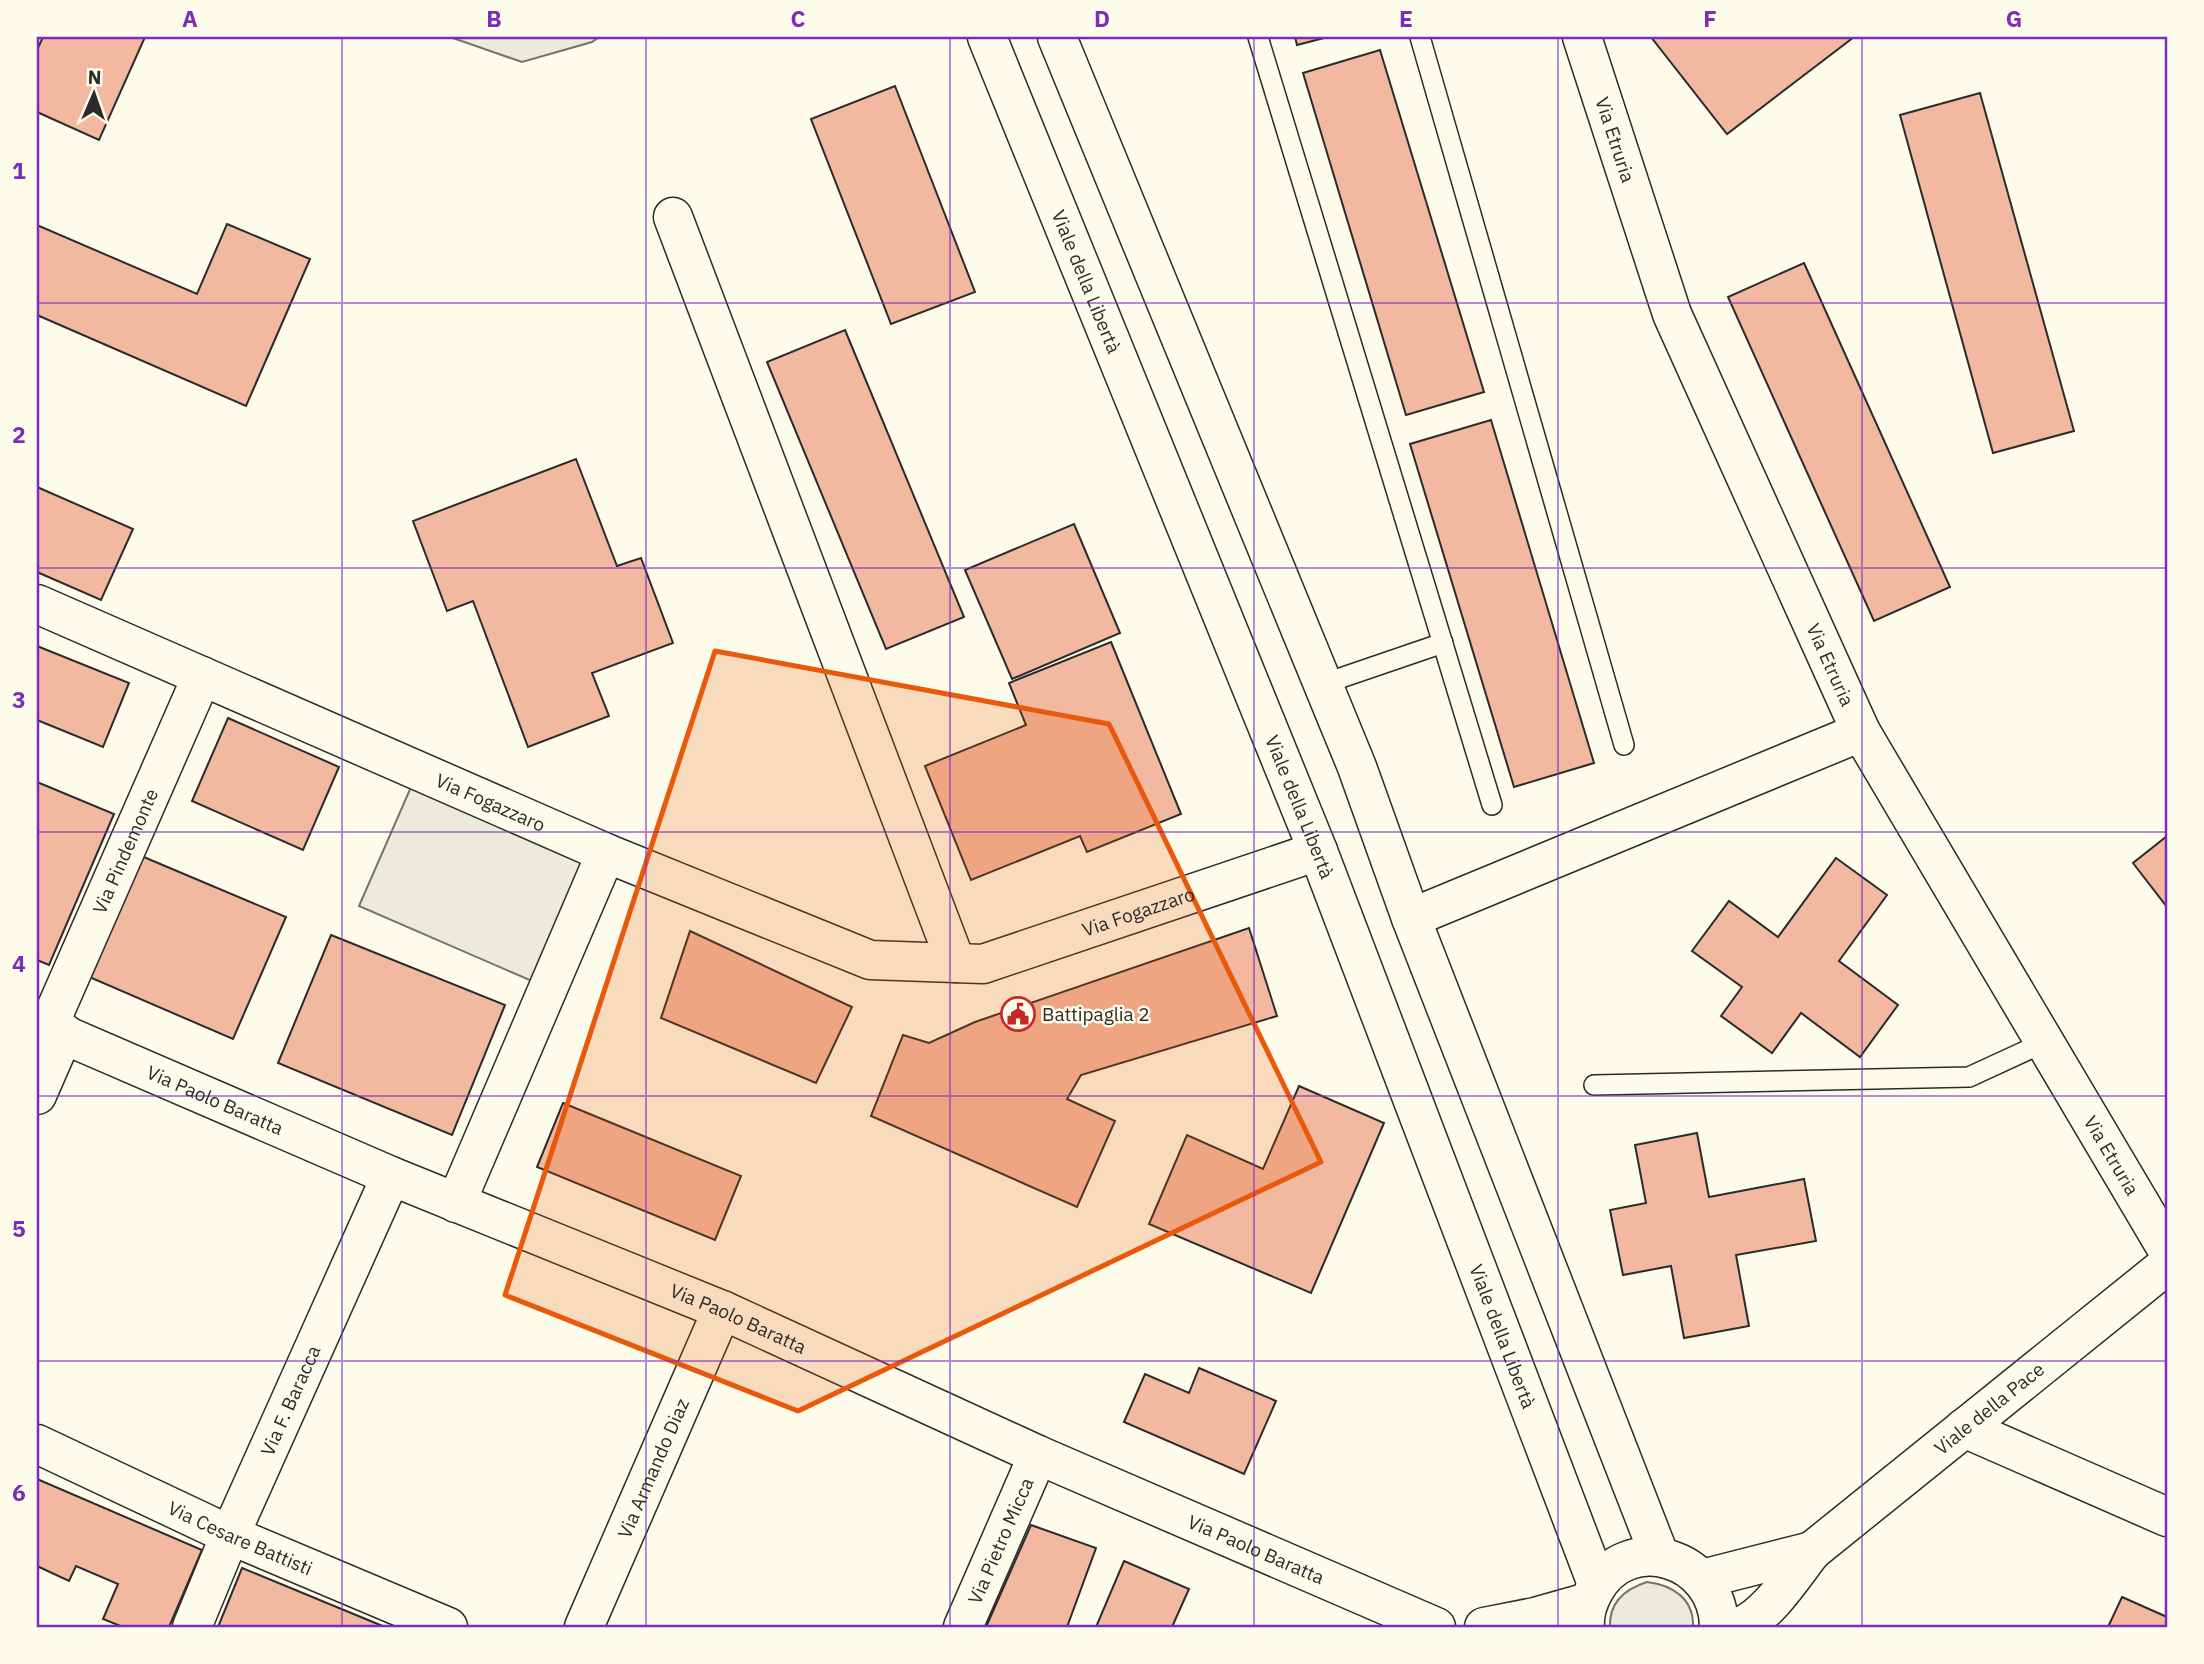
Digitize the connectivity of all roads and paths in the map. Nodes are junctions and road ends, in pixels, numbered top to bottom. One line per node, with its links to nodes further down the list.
1 (987, 37): 14 (street, Viale della Libertà)
2 (1057, 37): 10 (street)
3 (1258, 37): 8 (lane)
4 (1419, 37): 12 (lane)
5 (1582, 37): 11 (street, Via Etruria)
6 (673, 217): 17 (street)
7 (37, 604): 9 (street, Via Fogazzaro)
8 (1443, 643): 10 (lane); 13 (lane)
9 (202, 676): 15 (street, Via Fogazzaro); 18 (street, Via Pindemonte)
10 (1324, 684): 16 (street)
11 (1861, 732): 16 (street); 19 (street, Via Etruria)
12 (1624, 745)
13 (1492, 805)
14 (1318, 851): 17 (street, Via Fogazzaro); 35 (street, Viale della Libertà)
15 (606, 853): 17 (street, Via Fogazzaro); 23 (street)
16 (1410, 918): 33 (street)
17 (956, 963)
18 (49, 1028): 21 (street, Via Pindemonte); 22 (street, Via Paolo Baratta)
19 (2045, 1042): 20 (lane); 24 (street, Via Etruria)
20 (1594, 1085)
21 (37, 1095)
22 (391, 1176): 23 (street, Via Paolo Baratta); 31 (street, Via F. Baracca)
23 (456, 1203): 26 (street, Via Paolo Baratta)
24 (2167, 1249)
25 (2167, 1265): 27 (street, Viale della Pace)
26 (722, 1310): 29 (street, Via Paolo Baratta); 38 (street, Via Armando Diaz)
27 (1964, 1428): 30 (street); 32 (street, Viale della Pace)
28 (37, 1444): 31 (street, Via Cesare Battisti)
29 (1038, 1455): 39 (street, Via Pietro Micca); 40 (street, Via Paolo Baratta)
30 (2167, 1517)
31 (230, 1535): 36 (street, Via F. Baracca); 37 (street, Via Cesare Battisti)
32 (1812, 1551): 34 (street, Viale della Pace); 43 (street, Viale della Pace)
33 (1660, 1557): 34 (street); 35 (street)
34 (1702, 1579): 42 (street)
35 (1590, 1604): 41 (street)
36 (192, 1627)
37 (448, 1627)
38 (584, 1627)
39 (963, 1627)
40 (1436, 1627)
41 (1484, 1627)
42 (1719, 1627)
43 (1739, 1627)

